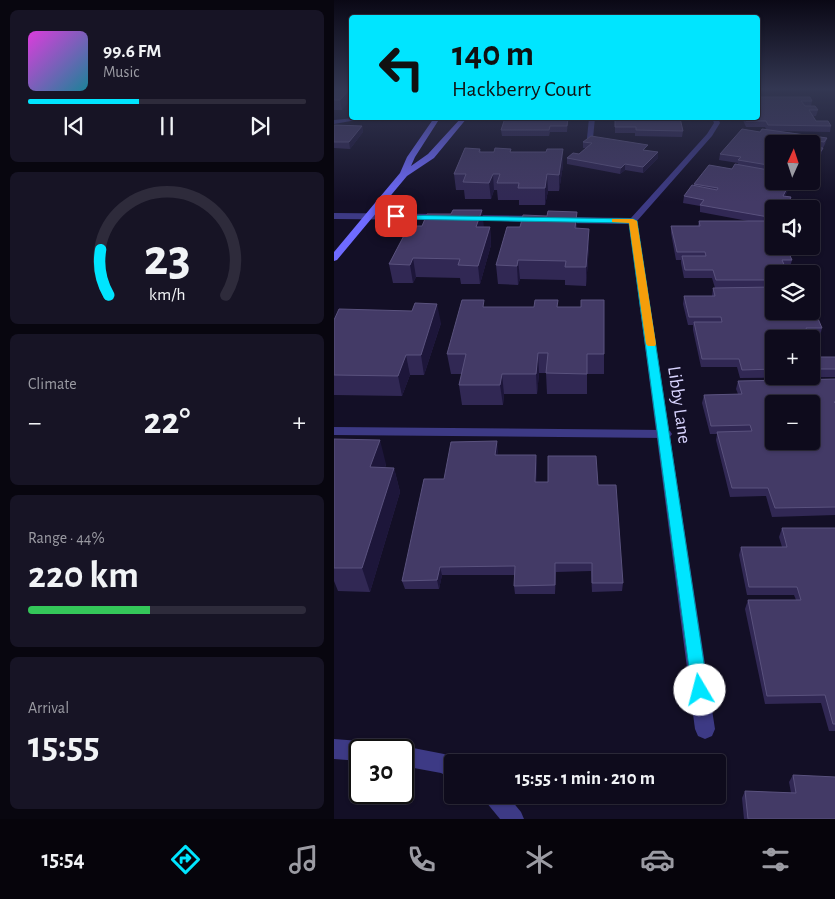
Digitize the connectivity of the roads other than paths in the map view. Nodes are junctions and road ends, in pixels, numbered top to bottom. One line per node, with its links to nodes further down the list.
1 (432, 126): 6 (street)
2 (457, 126): 6 (street)
3 (591, 126): 5 (street)
4 (715, 126): 11 (street)
5 (590, 138)
6 (404, 174): 8 (street)
7 (334, 216): 8 (street)
8 (368, 216): 9 (street); 12 (street)
9 (544, 219)
10 (554, 220): 11 (street)
11 (633, 221): 14 (street, Libby Lane)
12 (334, 258)
13 (334, 431): 14 (street)
14 (665, 434): 15 (street, Libby Lane)
15 (705, 729)
16 (334, 750): 17 (street)
17 (349, 751)
18 (414, 758): 19 (street)
19 (444, 764)
20 (502, 804): 21 (street)
21 (514, 819)

